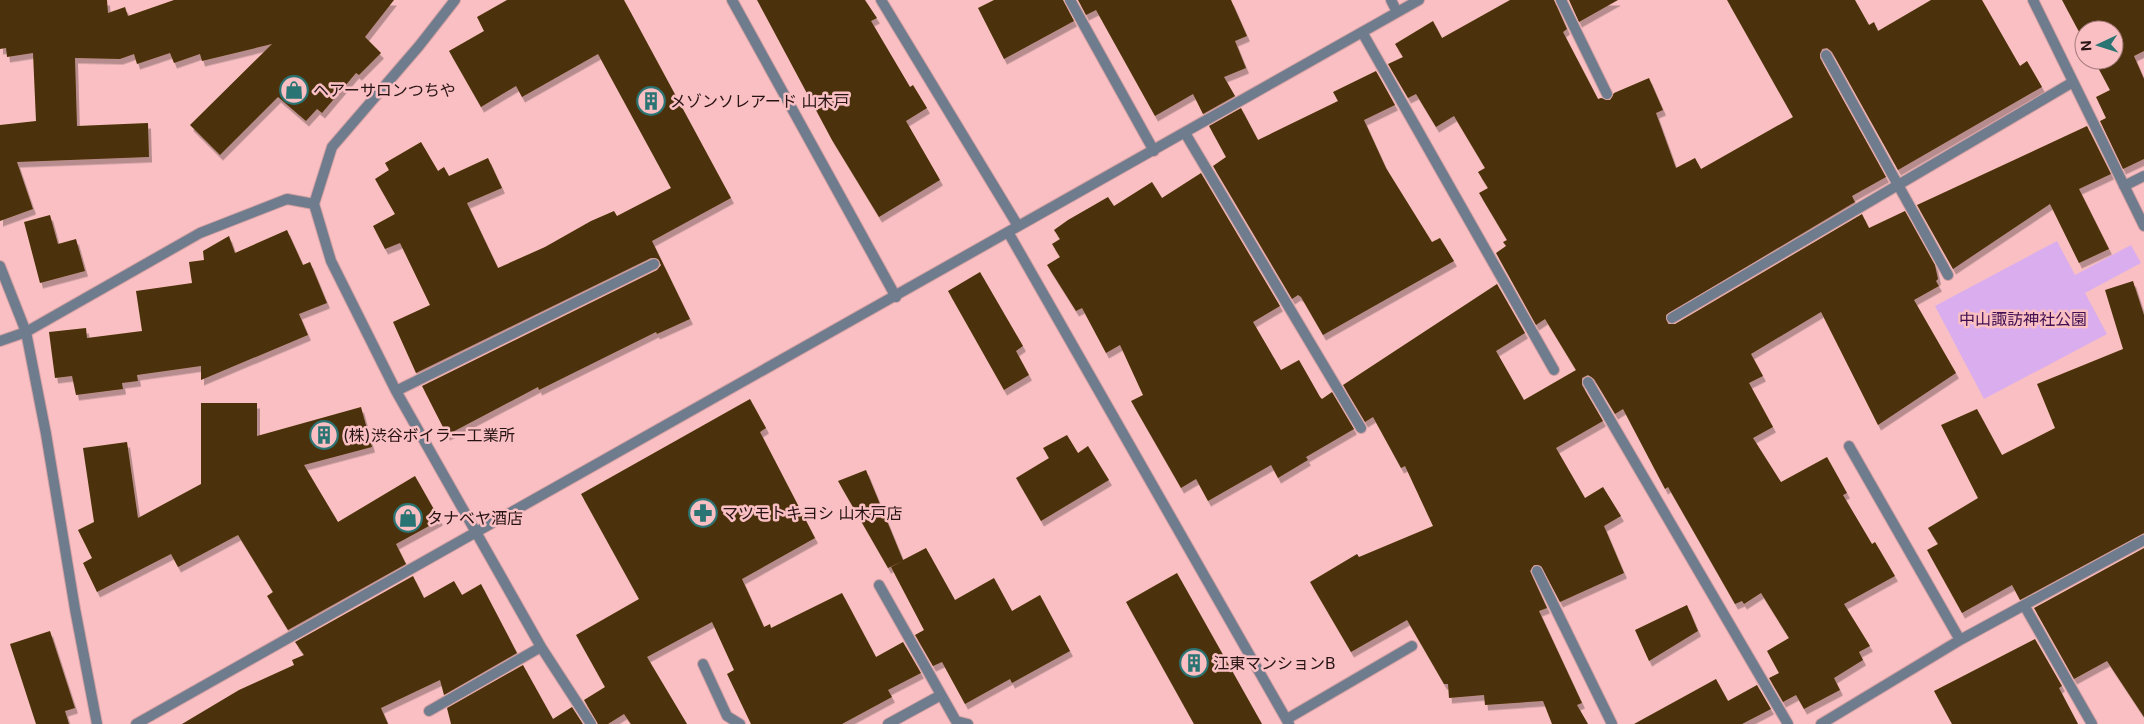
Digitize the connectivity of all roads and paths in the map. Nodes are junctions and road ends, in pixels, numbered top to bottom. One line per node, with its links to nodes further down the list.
1 (455, 0): 19 (street)
2 (732, 0): 26 (street)
3 (881, 0): 20 (street)
4 (1070, 0): 15 (street)
5 (1391, 0): 9 (street)
6 (1419, 0): 9 (street)
7 (1561, 0): 13 (street)
8 (2032, 0): 12 (street)
9 (1398, 12): 10 (street)
10 (1362, 32): 14 (street); 30 (street)
11 (1826, 55): 17 (street)
12 (2073, 82): 17 (street); 18 (street)
13 (1607, 94)
14 (1185, 133): 15 (street); 33 (street)
15 (1154, 150): 20 (street)
16 (2144, 176): 18 (street)
17 (1898, 185): 25 (street); 27 (street)
18 (2124, 186): 21 (street)
19 (314, 204): 28 (street); 32 (street)
20 (1018, 226): 22 (street)
21 (2144, 226)
22 (1008, 232): 26 (street); 46 (street)
23 (654, 264): 32 (street)
24 (0, 266): 28 (street)
25 (1948, 274)
26 (896, 297): 35 (street)
27 (1672, 318)
28 (26, 332): 29 (street); 47 (street)
29 (0, 341)
30 (1554, 370)
31 (1588, 382): 54 (street)
32 (396, 391): 35 (street)
33 (1361, 428)
34 (1849, 446): 40 (street)
35 (478, 532): 42 (street); 48 (street)
36 (2144, 540): 39 (street)
37 (1537, 571): 53 (street)
38 (879, 585): 44 (street)
39 (2024, 605): 40 (street); 56 (street)
40 (1960, 640): 55 (street)
41 (1412, 646): 46 (street)
42 (541, 647): 45 (street); 49 (street)
43 (703, 664): 50 (street)
44 (941, 695): 51 (street); 52 (street)
45 (429, 711)
46 (1288, 722)
47 (97, 724)
48 (136, 724)
49 (591, 724)
50 (740, 724)
51 (888, 724)
52 (968, 724)
53 (1612, 724)
54 (1788, 724)
55 (1821, 724)
56 (2092, 724)

